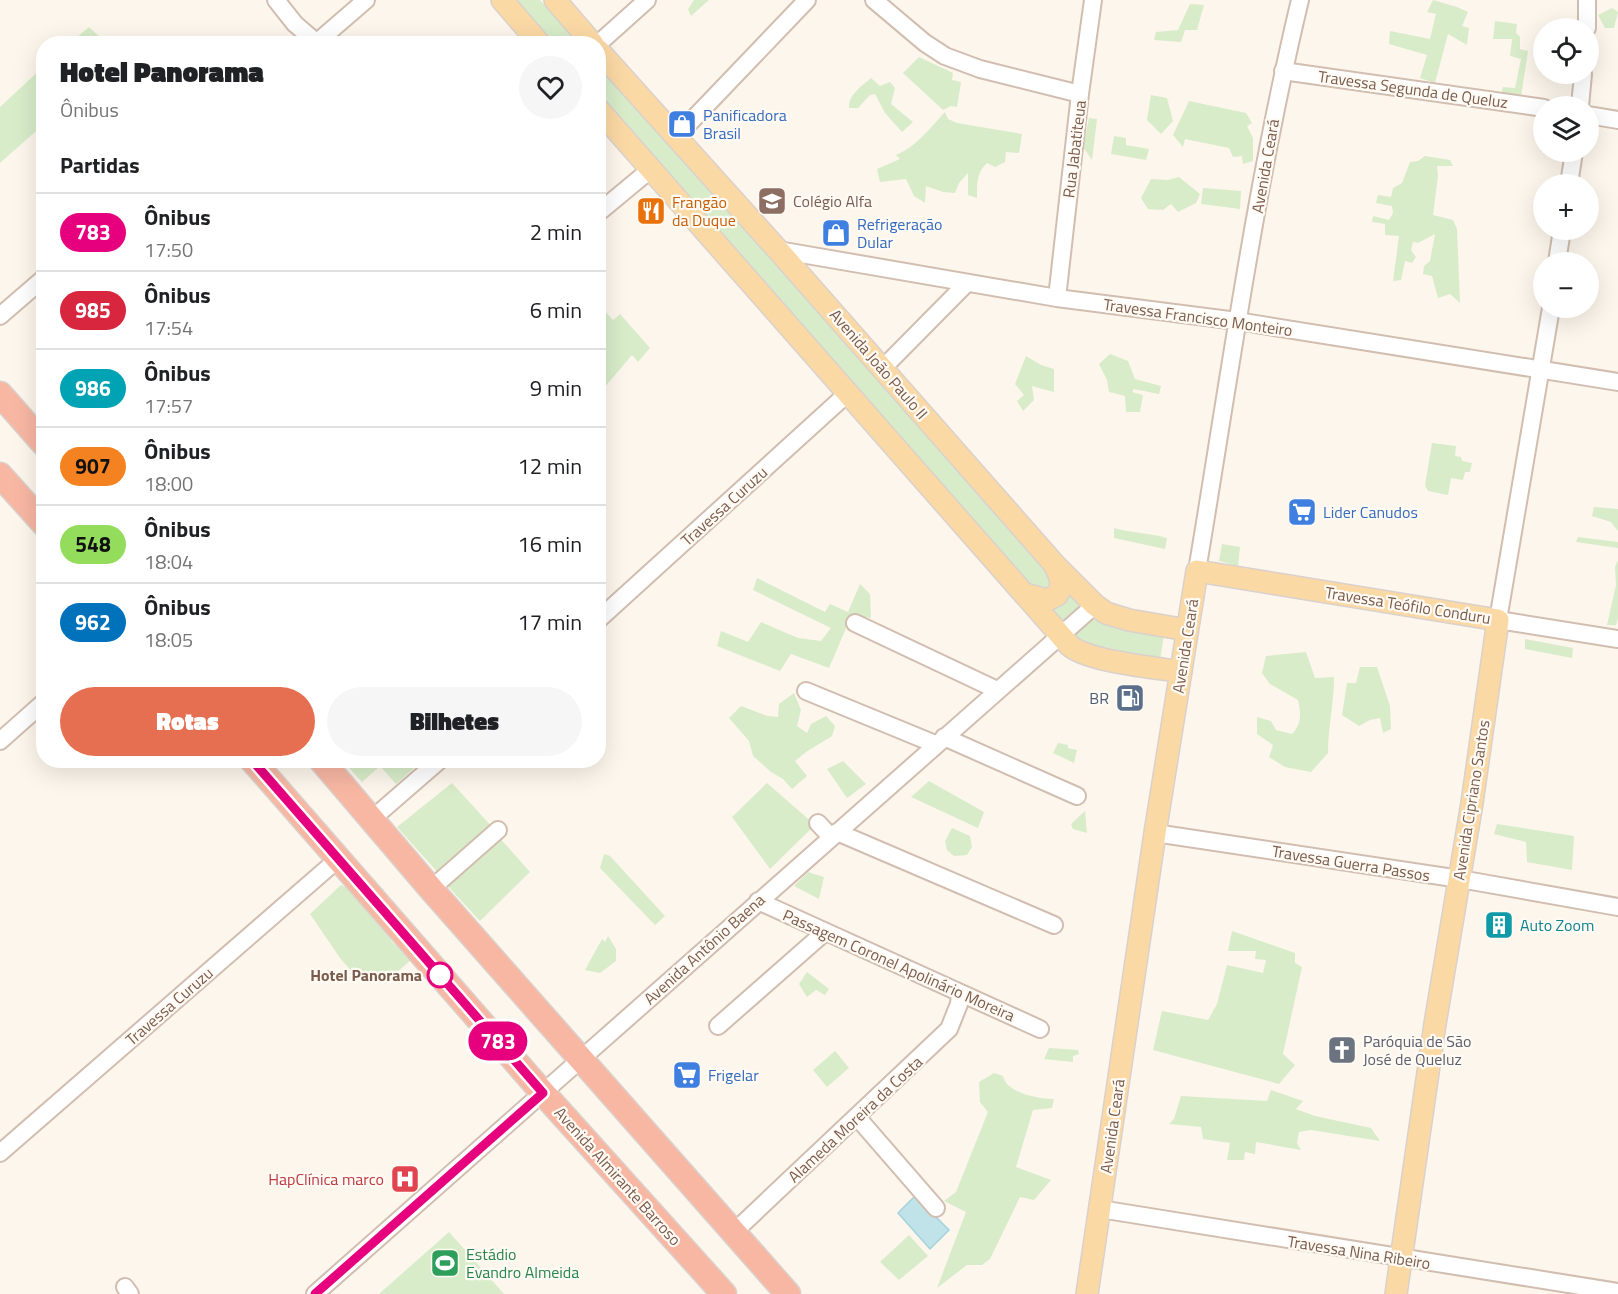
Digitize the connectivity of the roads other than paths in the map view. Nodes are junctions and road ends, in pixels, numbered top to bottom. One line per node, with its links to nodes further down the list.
1 (276, 0): 12 (street)
2 (366, 0): 13 (street)
3 (502, 0): 14 (main road)
4 (555, 0): 15 (main road)
5 (647, 0): 16 (street)
6 (874, 0): 19 (street)
7 (1300, 0): 18 (street, Avenida Ceará)
8 (1587, 0): 11 (street)
9 (1088, 1): 19 (street, Rua Jabatiteua)
10 (799, 3): 24 (street)
11 (1587, 18)
12 (308, 36)
13 (324, 36)
14 (533, 36)
15 (586, 36)
16 (606, 37)
17 (606, 59): 24 (main road, Avenida João Paulo II)
18 (1283, 71): 20 (street, Travessa Segunda de Queluz); 33 (street, Avenida Ceará)
19 (1080, 94): 30 (street, Rua Jabatiteua)
20 (1533, 106)
21 (1599, 117): 23 (street)
22 (606, 118): 25 (main road)
23 (1618, 120)
24 (676, 137): 27 (main road, Avenida João Paulo II)
25 (651, 169): 26 (street); 37 (main road)
26 (606, 206)
27 (778, 250): 28 (street, Travessa Francisco Monteiro); 34 (main road, Avenida João Paulo II)
28 (967, 283): 30 (street, Travessa Francisco Monteiro); 34 (street)
29 (36, 285): 31 (street)
30 (1057, 298): 33 (street, Travessa Francisco Monteiro)
31 (0, 316)
32 (1550, 318): 35 (street, Avenida Cipriano Santos)
33 (1238, 321): 35 (street, Travessa Francisco Monteiro); 43 (street, Avenida Ceará)
34 (882, 368): 42 (main road, Avenida João Paulo II)
35 (1542, 369): 36 (street, Travessa Francisco Monteiro); 47 (street, Avenida Cipriano Santos)
36 (1618, 382)
37 (849, 393): 44 (main road); 46 (street, Travessa Curuzu)
38 (0, 394): 39 (highway)
39 (36, 435)
40 (0, 474): 41 (highway)
41 (36, 515)
42 (1055, 565): 44 (main road); 45 (main road, Avenida João Paulo II)
43 (1197, 570): 47 (main road, Travessa Teófilo Conduru); 49 (main road, Avenida Ceará)
44 (1025, 594): 50 (main road)
45 (1095, 605): 49 (main road, Avenida João Paulo II); 50 (street, Avenida Antônio Baena)
46 (606, 613)
47 (1498, 620): 51 (street, Travessa Teófilo Conduru); 68 (main road, Avenida Cipriano Santos)
48 (855, 623): 53 (street)
49 (1187, 630): 52 (main road, Avenida Ceará)
50 (1060, 634): 52 (main road); 53 (street, Avenida Antônio Baena)
51 (1618, 639)
52 (1181, 672): 65 (main road, Avenida Ceará)
53 (997, 690): 57 (street, Avenida Antônio Baena)
54 (806, 691): 57 (street)
55 (36, 709): 56 (street)
56 (0, 741)
57 (940, 741): 61 (street); 66 (street, Avenida Antônio Baena)
58 (259, 768): 67 (highway, Avenida Almirante Barroso)
59 (328, 768): 62 (highway)
60 (431, 768): 62 (street)
61 (1077, 796)
62 (372, 819): 69 (highway)
63 (818, 823): 66 (street)
64 (498, 830): 69 (street)
65 (1155, 833): 68 (street, Travessa Guerra Passos); 82 (main road, Avenida Ceará)
66 (834, 835): 70 (street, Avenida Antônio Baena); 72 (street)
67 (338, 859): 78 (highway, Avenida Almirante Barroso); 80 (street, Travessa Curuzu)
68 (1460, 879): 71 (street, Travessa Guerra Passos); 84 (main road, Avenida Cipriano Santos)
69 (431, 888): 77 (highway)
70 (758, 902): 73 (street, Passagem Coronel Apolinário Moreira); 77 (street, Avenida Antônio Baena)
71 (1618, 907)
72 (1054, 925)
73 (825, 932): 74 (street, Passagem Coronel Apolinário Moreira); 75 (street)
74 (960, 994): 76 (street, Passagem Coronel Apolinário Moreira); 79 (street, Alameda Moreira da Costa)
75 (718, 1026)
76 (1040, 1029)
77 (581, 1059): 78 (street, Avenida Antônio Baena); 83 (highway)
78 (543, 1093): 86 (street, Avenida Antônio Baena); 87 (highway, Avenida Almirante Barroso)
79 (857, 1118): 81 (street); 83 (street, Alameda Moreira da Costa)
80 (0, 1153)
81 (936, 1208)
82 (1100, 1209): 84 (street, Travessa Nina Ribeiro); 89 (main road, Avenida Ceará)
83 (733, 1233): 88 (highway)
84 (1402, 1259): 85 (street, Travessa Nina Ribeiro); 90 (main road, Avenida Cipriano Santos)
85 (1618, 1293)
86 (315, 1294)
87 (724, 1294)
88 (788, 1294)
89 (1087, 1294)
90 (1396, 1294)

